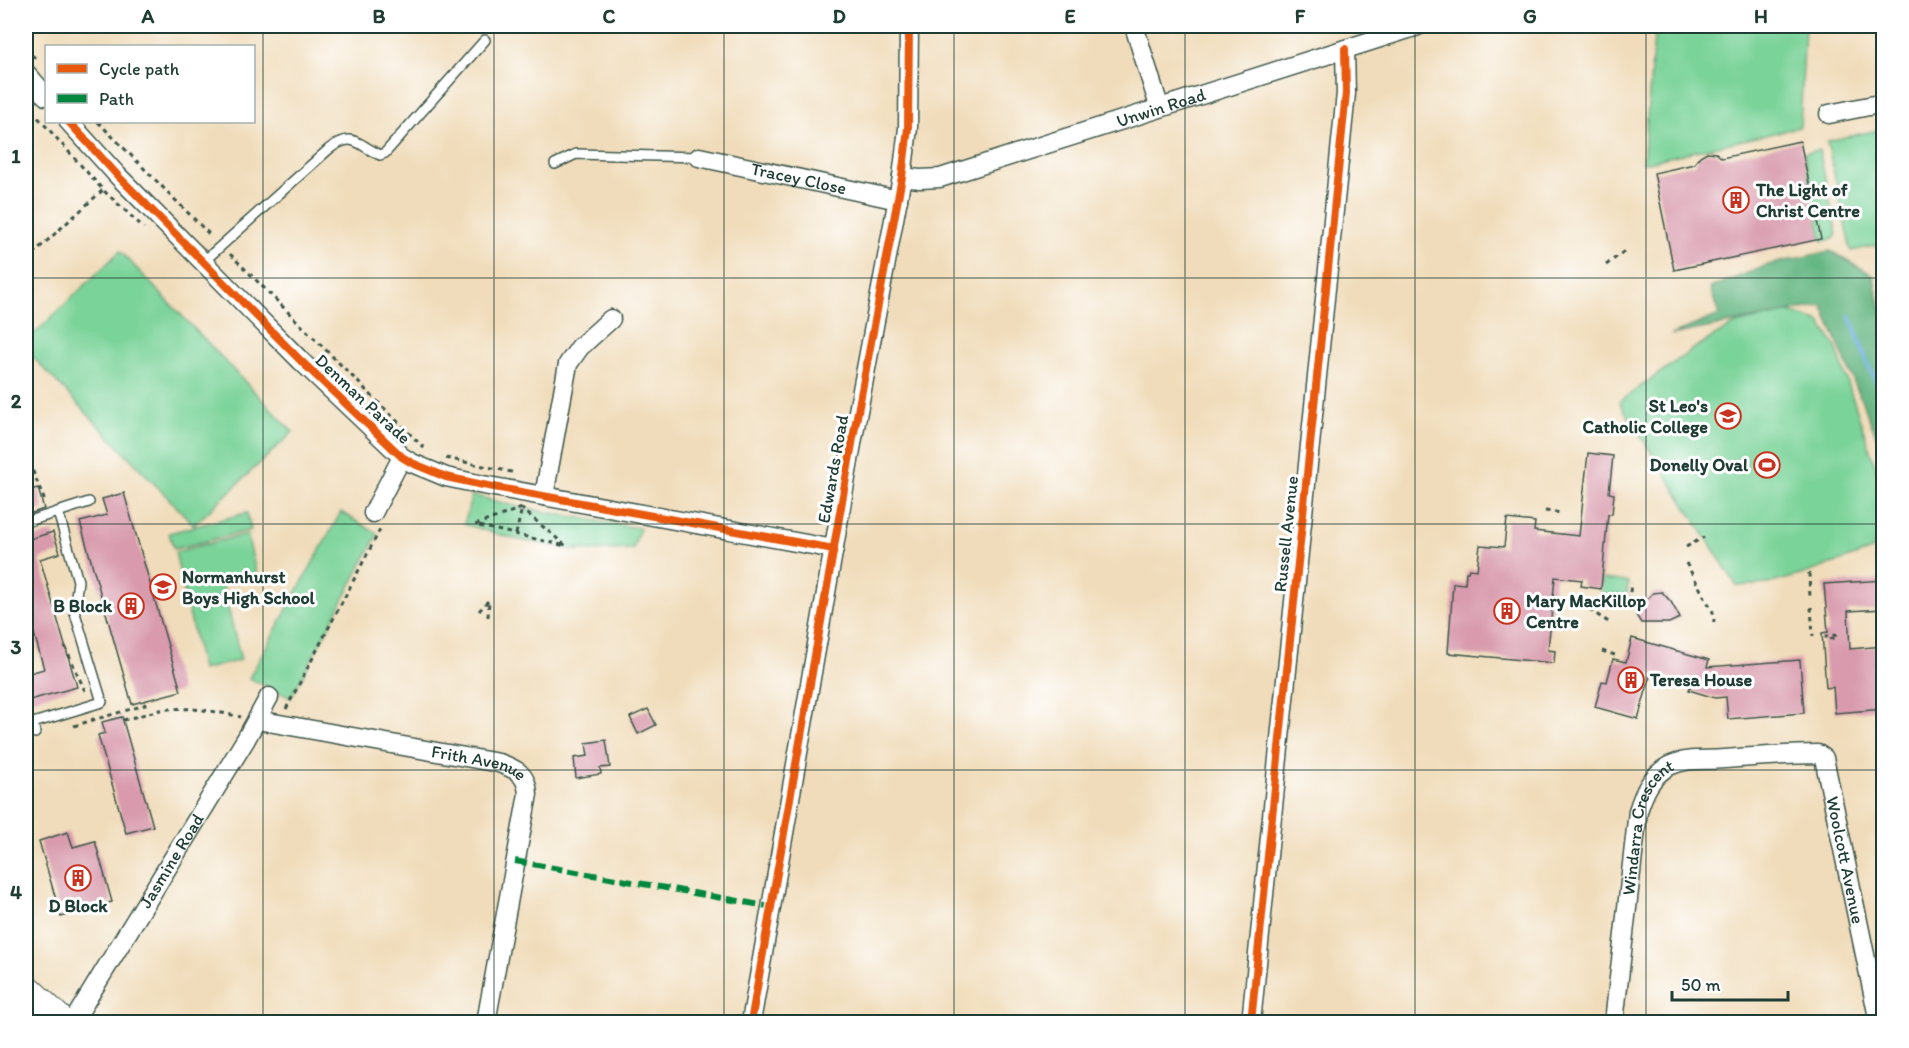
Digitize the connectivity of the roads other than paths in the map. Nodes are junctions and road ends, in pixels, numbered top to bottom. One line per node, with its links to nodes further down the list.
1 (909, 26): 14 (street, Edwards Road)
2 (1134, 26): 9 (street)
3 (1418, 26): 5 (street, Unwin Road)
4 (485, 40): 16 (lane)
5 (1345, 49): 9 (street, Unwin Road); 34 (street, Russell Avenue)
6 (26, 73): 7 (street)
7 (45, 95)
8 (1884, 103): 10 (street)
9 (1160, 106): 14 (street, Unwin Road)
10 (1829, 114)
11 (70, 123): 16 (street, Denman Parade)
12 (699, 157): 13 (lane); 15 (street, Tracey Close)
13 (555, 164)
14 (902, 177): 15 (street, Edwards Road)
15 (898, 200): 24 (street, Edwards Road)
16 (203, 262): 18 (street, Denman Parade)
17 (611, 319): 19 (street)
18 (402, 457): 19 (street, Denman Parade); 22 (street)
19 (544, 496): 24 (street, Denman Parade)
20 (89, 502): 21 (lane)
21 (54, 513): 23 (lane); 27 (lane)
22 (378, 518)
23 (26, 522)
24 (834, 549): 33 (street, Edwards Road)
25 (269, 698): 26 (street, Jasmine Road)
26 (257, 720): 31 (street, Jasmine Road); 32 (street, Frith Avenue)
27 (35, 733)
28 (1826, 766): 35 (street, Windarra Crescent); 36 (street, Woolcott Avenue)
29 (26, 991): 30 (highway)
30 (59, 1023)
31 (73, 1023)
32 (486, 1023)
33 (751, 1023)
34 (1251, 1023)
35 (1614, 1023)
36 (1879, 1023)

